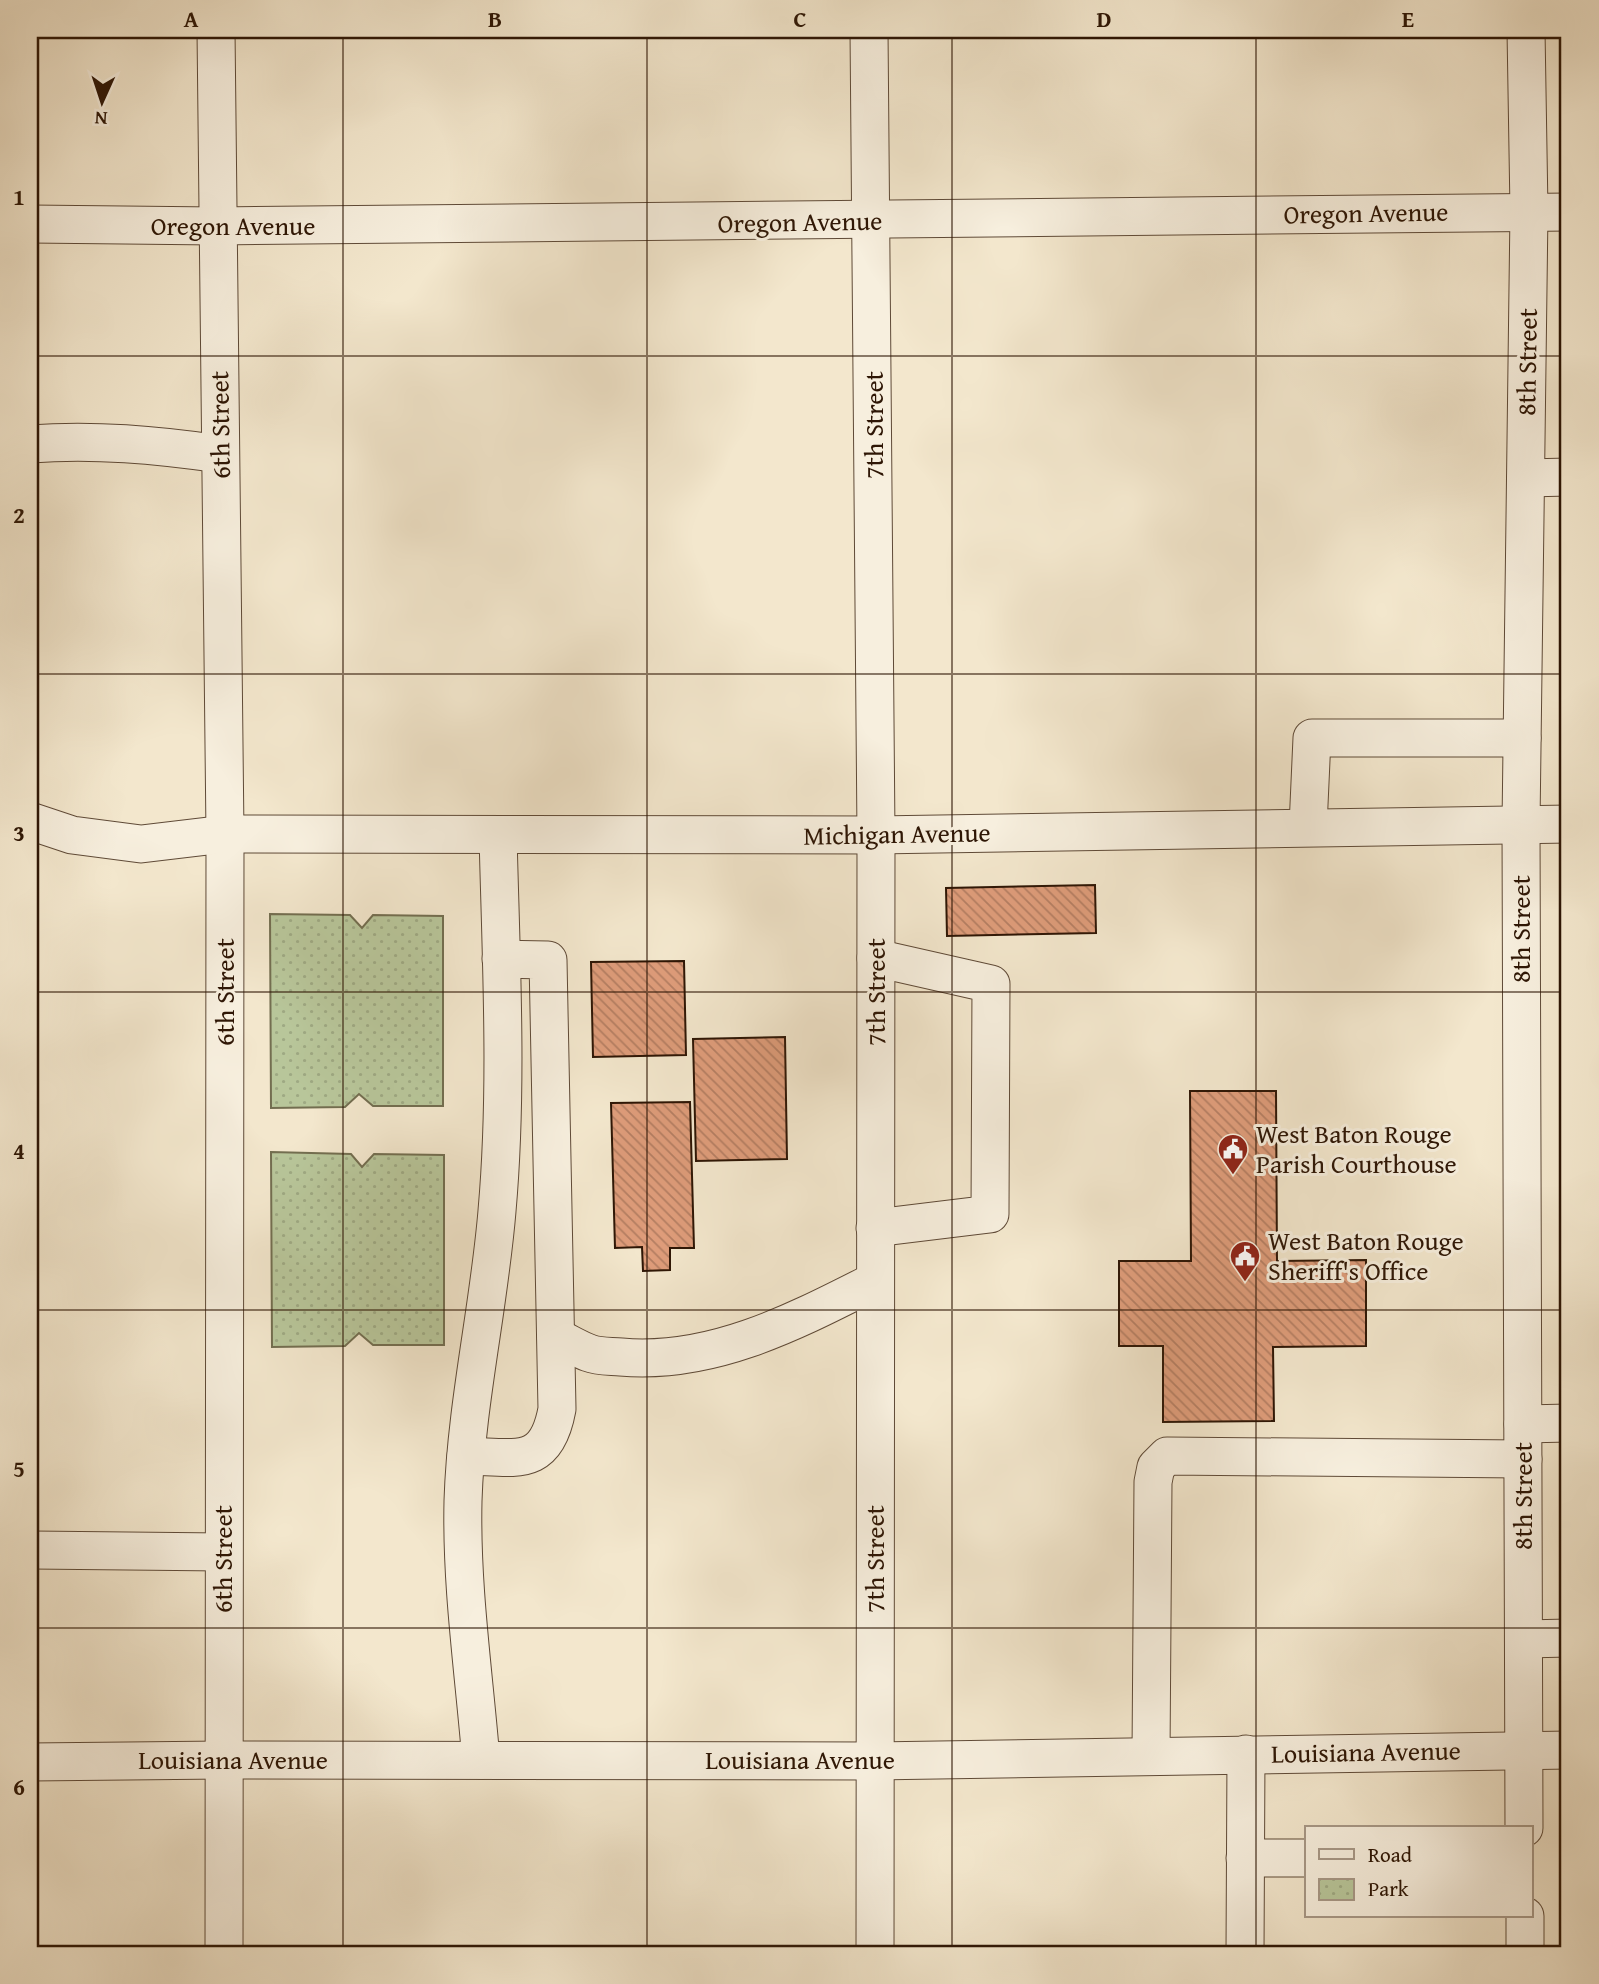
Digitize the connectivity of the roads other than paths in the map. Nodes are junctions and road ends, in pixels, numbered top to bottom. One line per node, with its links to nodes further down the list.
1 (216, 30): 8 (street, 6th Street)
2 (869, 30): 6 (street, 7th Street)
3 (1526, 30): 4 (street, 8th Street)
4 (1529, 211): 5 (street, Oregon Avenue); 6 (street, Oregon Avenue); 12 (street, 8th Street)
5 (1569, 212)
6 (873, 221): 8 (street, Oregon Avenue); 20 (street, 7th Street)
7 (30, 224): 8 (street, Oregon Avenue)
8 (217, 226): 10 (street, 6th Street)
9 (30, 444): 10 (street)
10 (220, 454): 18 (street, 6th Street)
11 (1569, 477): 12 (street)
12 (1526, 478): 13 (street, 8th Street)
13 (1522, 738): 15 (street, 8th Street); 17 (street)
14 (30, 821): 18 (street, Michigan Avenue)
15 (1521, 824): 16 (street, Michigan Avenue); 17 (street, Michigan Avenue); 27 (street, 8th Street)
16 (1569, 824)
17 (1308, 828): 20 (street, Michigan Avenue)
18 (225, 834): 19 (street, Michigan Avenue); 30 (street, 6th Street)
19 (498, 835): 20 (street, Michigan Avenue); 22 (street)
20 (876, 835): 21 (street, 7th Street)
21 (876, 958): 23 (street, 7th Street); 23 (street)
22 (501, 959): 25 (street); 28 (street)
23 (875, 1228): 24 (street, 7th Street)
24 (875, 1281): 25 (street); 39 (street, 7th Street)
25 (556, 1337): 28 (street)
26 (1569, 1423): 27 (street)
27 (1523, 1441): 32 (street, 8th Street); 36 (street)
28 (466, 1457): 38 (street)
29 (32, 1550): 30 (street)
30 (223, 1552): 37 (street, 6th Street)
31 (1569, 1638): 32 (street)
32 (1524, 1639): 33 (street, 8th Street)
33 (1524, 1749): 34 (street, Louisiana Avenue); 35 (street, Louisiana Avenue); 41 (street, 8th Street)
34 (1569, 1749)
35 (1246, 1754): 36 (street, Louisiana Avenue); 42 (street)
36 (1151, 1756): 39 (street, Louisiana Avenue)
37 (223, 1759): 38 (street, Louisiana Avenue); 40 (street, Louisiana Avenue); 45 (street, 6th Street)
38 (481, 1760): 39 (street, Louisiana Avenue)
39 (874, 1761): 46 (street, 7th Street)
40 (30, 1762)
41 (1524, 1826)
42 (1245, 1858): 43 (street); 47 (street)
43 (1305, 1858)
44 (1525, 1918): 48 (street)
45 (224, 1954)
46 (875, 1954)
47 (1245, 1954)
48 (1525, 1954)

